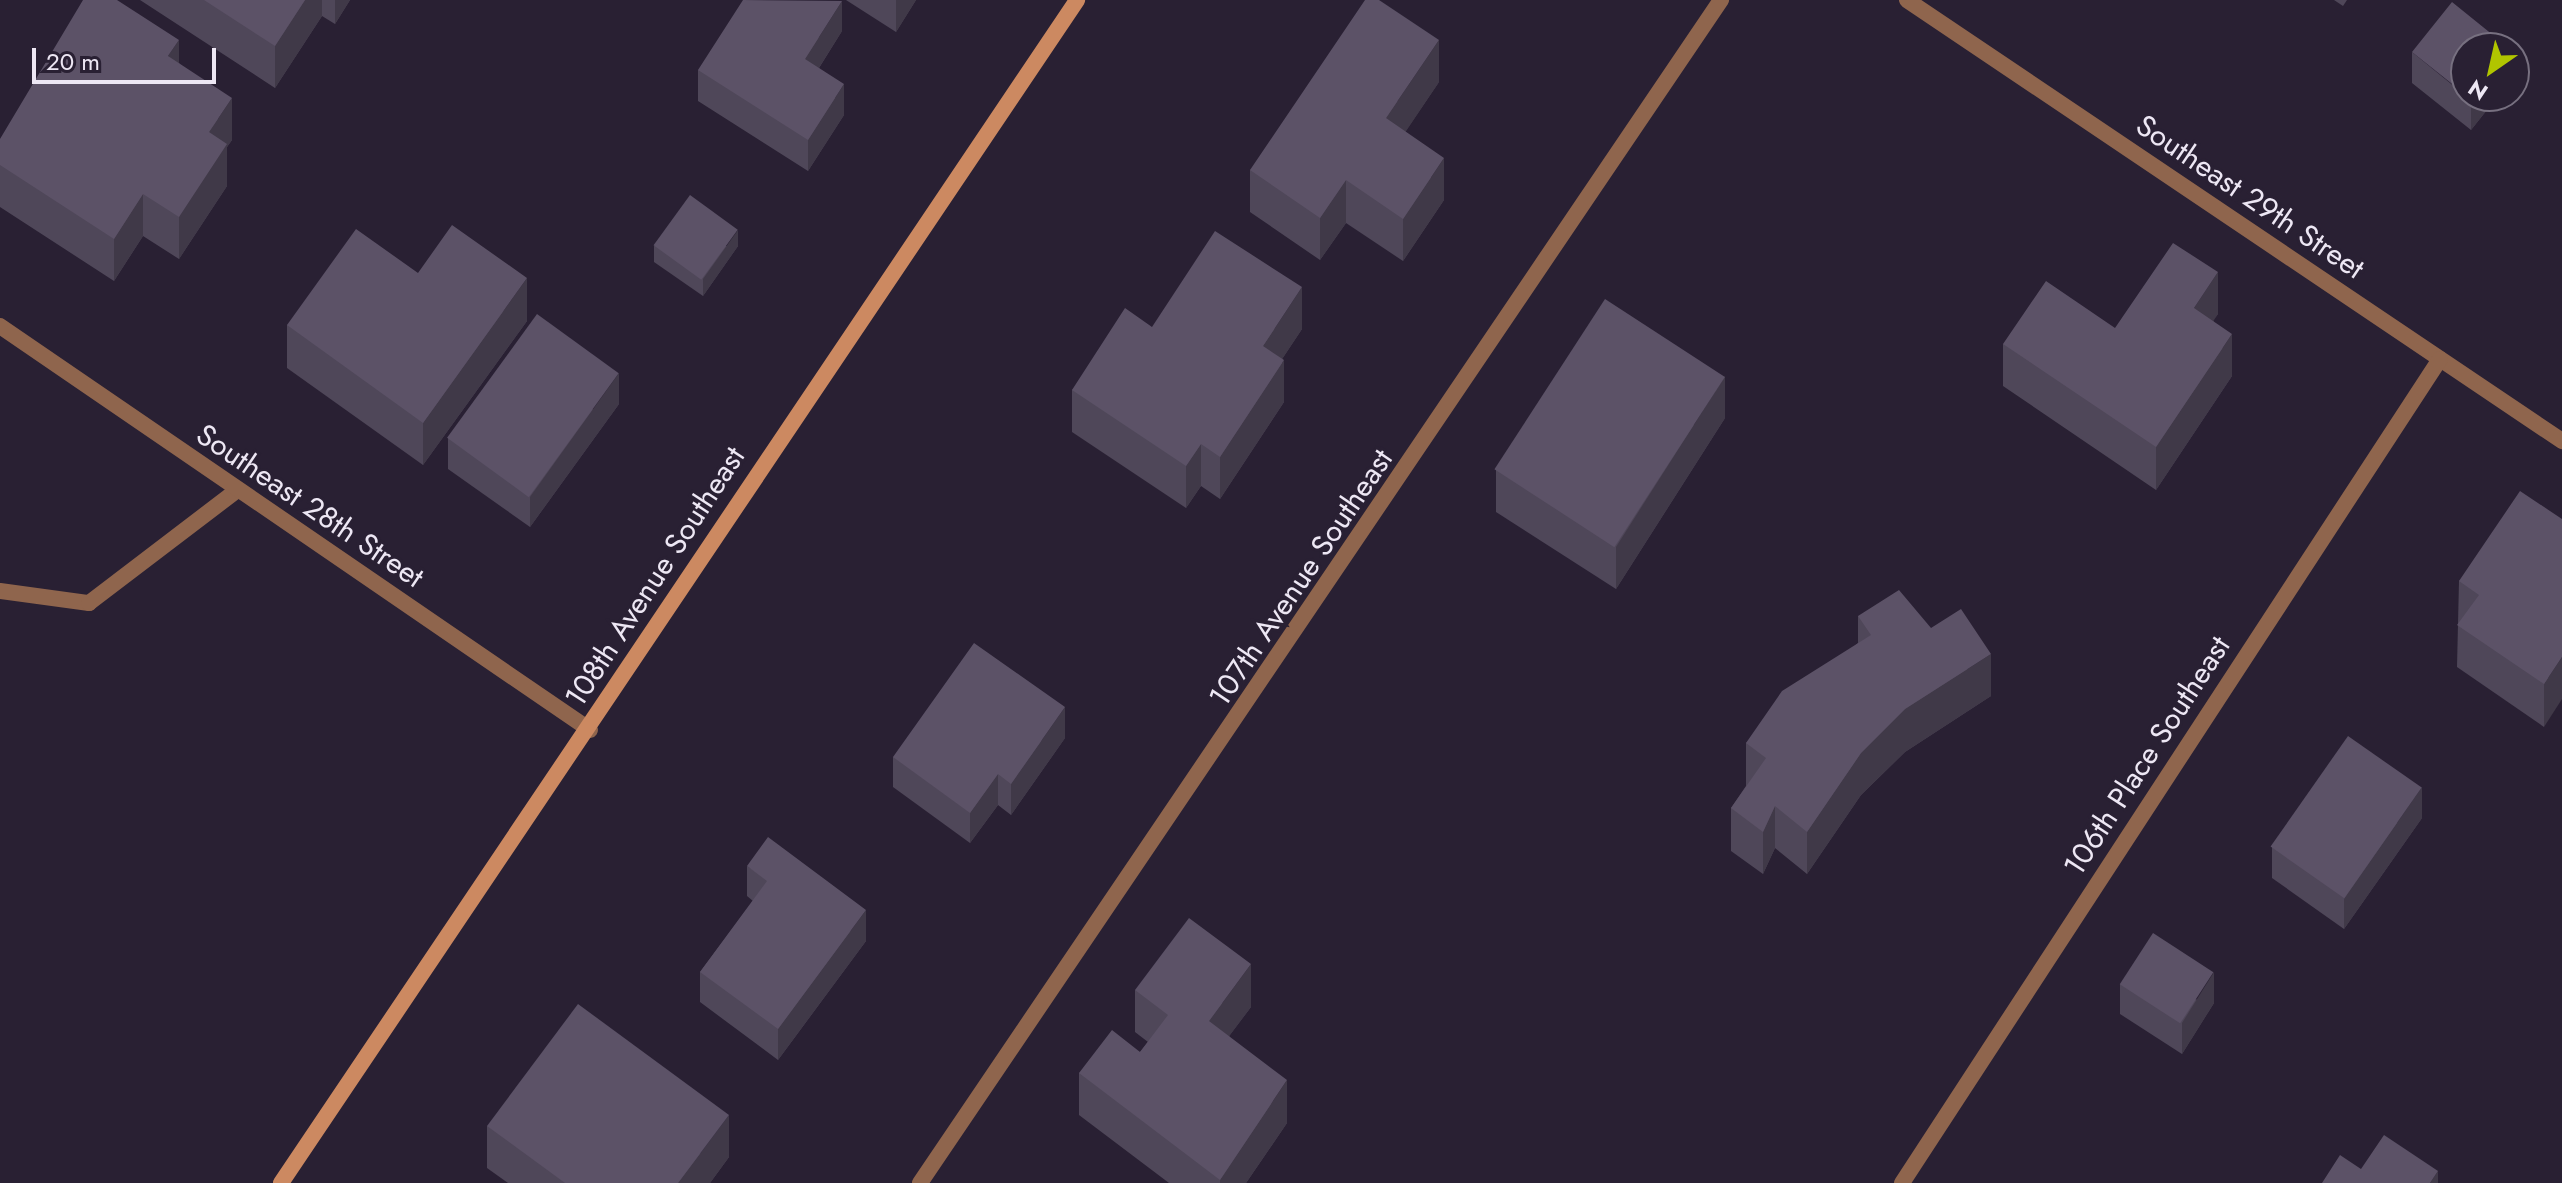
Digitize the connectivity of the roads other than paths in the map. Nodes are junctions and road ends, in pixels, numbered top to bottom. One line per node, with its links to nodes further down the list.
1 (1077, 0): 9 (street, 108th Avenue Southeast)
2 (1721, 0): 11 (street, 107th Avenue Southeast)
3 (1907, 0): 5 (street, Southeast 29th Street)
4 (0, 326): 7 (street, Southeast 28th Street)
5 (2440, 359): 6 (street, Southeast 29th Street); 12 (street, 106th Place Southeast)
6 (2562, 441)
7 (236, 491): 8 (street); 9 (street, Southeast 28th Street)
8 (0, 591)
9 (590, 730): 10 (street, 108th Avenue Southeast)
10 (281, 1183)
11 (920, 1183)
12 (1902, 1183)

